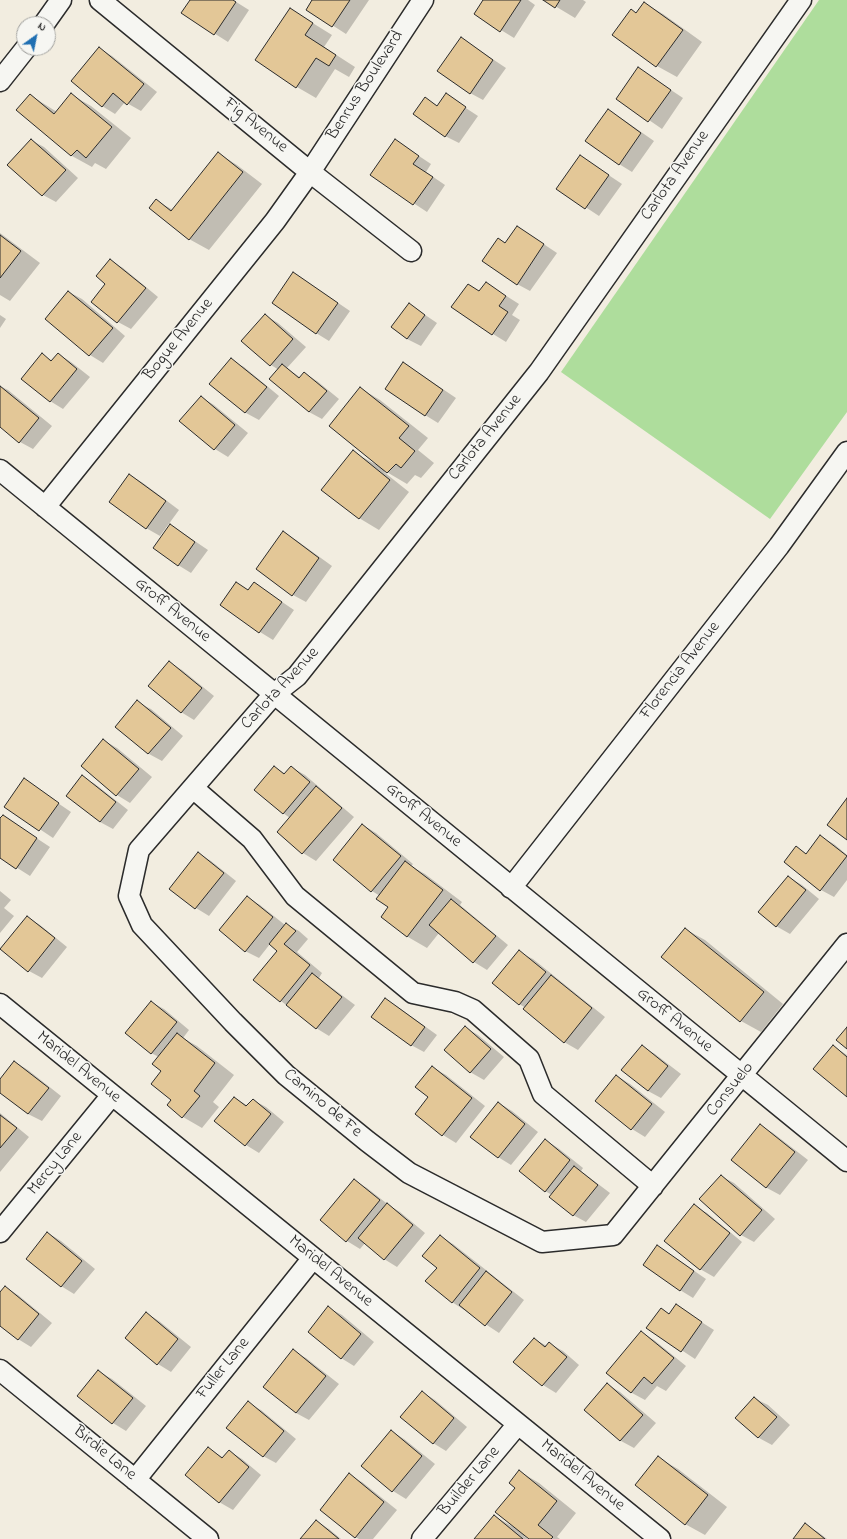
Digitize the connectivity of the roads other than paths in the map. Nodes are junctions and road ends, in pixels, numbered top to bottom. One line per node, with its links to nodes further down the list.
1 (61, 0): 5 (street)
2 (100, 0): 8 (street, Fig Avenue)
3 (423, 0): 8 (street, Benrus Boulevard)
4 (801, 0): 13 (street, Carlota Avenue)
5 (50, 16)
6 (20, 56): 7 (street)
7 (0, 81)
8 (310, 172): 9 (street, Fig Avenue); 12 (street, Bogue Avenue)
9 (411, 251)
10 (847, 452): 16 (street, Florencia Avenue)
11 (0, 470): 12 (street, Groff Avenue)
12 (45, 507): 13 (street, Groff Avenue)
13 (274, 694): 14 (street, Carlota Avenue); 16 (street, Groff Avenue)
14 (193, 788): 15 (street, Carlota Avenue); 22 (street)
15 (138, 850): 24 (street, Camino de Fe)
16 (511, 888): 19 (street, Groff Avenue)
17 (847, 944): 19 (street, Consuelo)
18 (0, 1004): 20 (street, Maridel Avenue)
19 (742, 1076): 21 (street, Groff Avenue); 22 (street, Consuelo)
20 (112, 1095): 23 (street, Mercy Lane); 25 (street, Maridel Avenue)
21 (847, 1161)
22 (653, 1186): 24 (street, Consuelo)
23 (0, 1232)
24 (613, 1235)
25 (313, 1258): 27 (street, Maridel Avenue); 28 (street, Fuller Lane)
26 (0, 1370): 28 (street, Birdie Lane)
27 (518, 1424): 30 (street, Builder Lane); 31 (street, Maridel Avenue)
28 (135, 1480): 29 (street, Birdie Lane)
29 (208, 1539)
30 (422, 1539)
31 (660, 1539)

